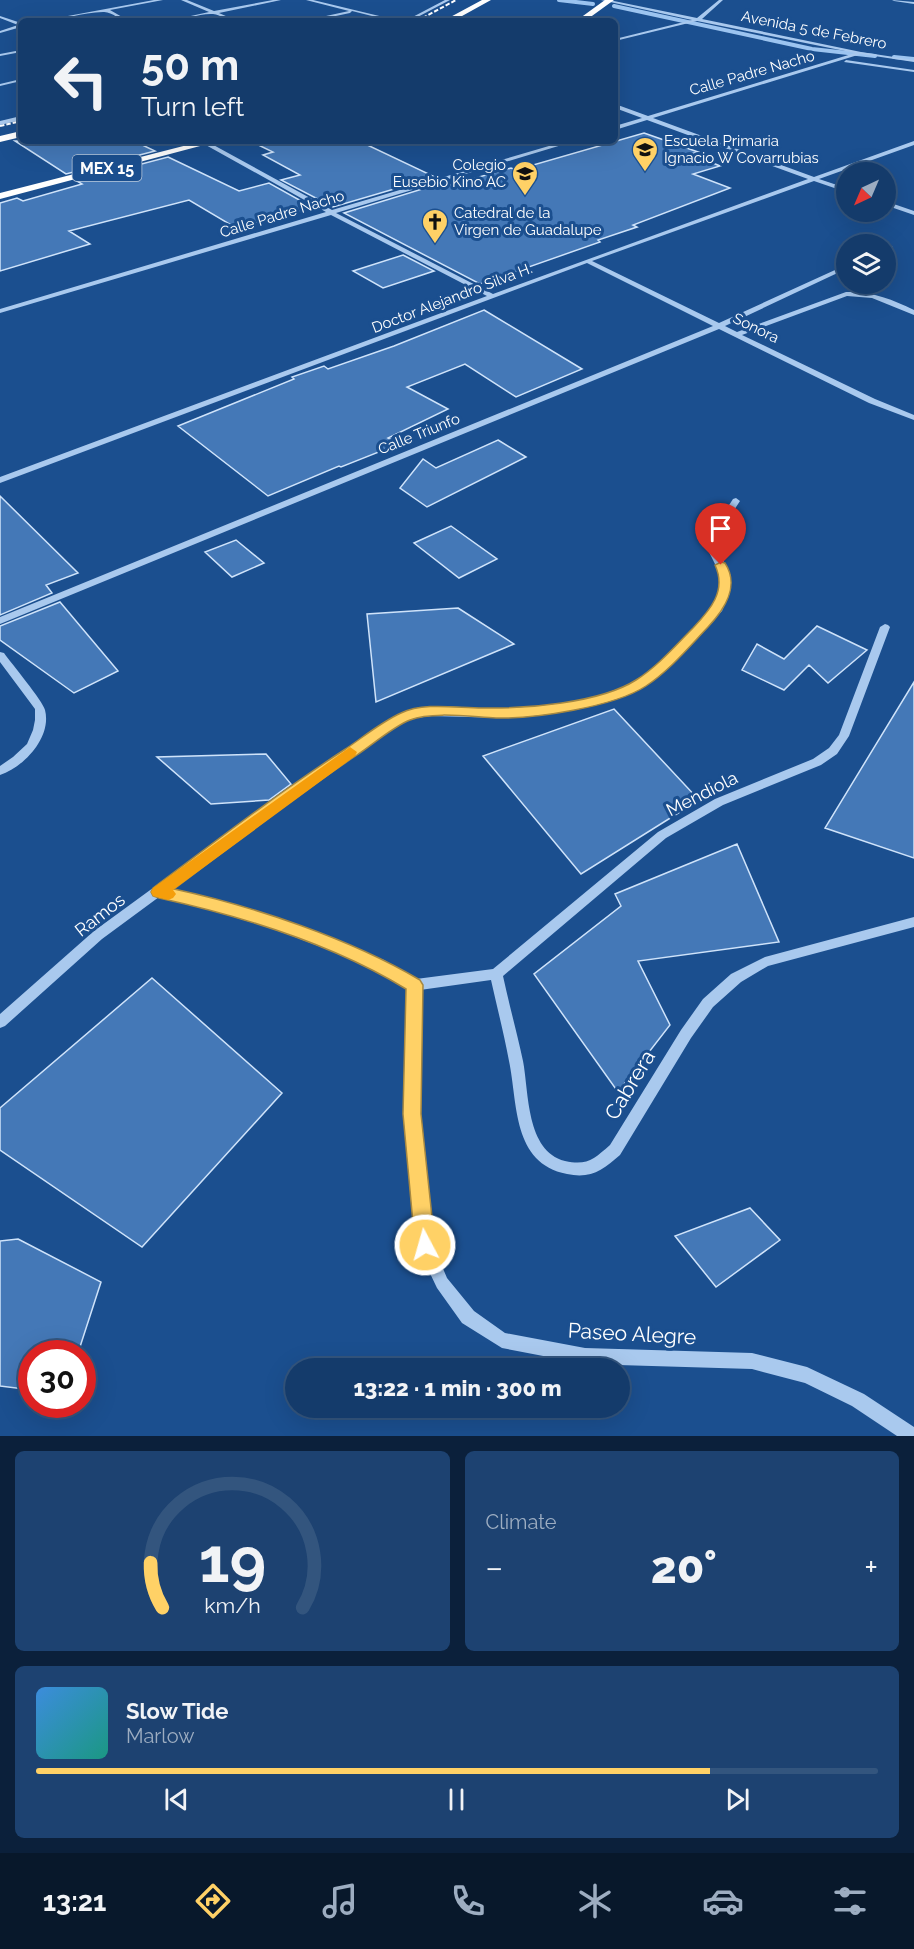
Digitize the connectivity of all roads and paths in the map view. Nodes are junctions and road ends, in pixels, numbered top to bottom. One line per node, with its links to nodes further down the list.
1 (161, 0): 14 (street)
2 (183, 0): 16 (street)
3 (279, 0): 16 (street)
4 (308, 0): 13 (street)
5 (343, 0): 13 (street)
6 (448, 0): 24 (street)
7 (487, 0): 25 (highway)
8 (603, 0): 9 (street, Avenida 5 de Febrero)
9 (610, 0): 26 (highway); 27 (street, Avenida 5 de Febrero)
10 (721, 0): 27 (street)
11 (894, 0): 12 (street)
12 (914, 3)
13 (334, 5): 15 (street)
14 (107, 11): 18 (street); 19 (street)
15 (353, 11): 22 (street); 23 (street)
16 (214, 12): 20 (street); 21 (street)
17 (0, 17): 28 (street)
18 (62, 18)
19 (122, 18)
20 (185, 18)
21 (228, 18)
22 (319, 18)
23 (384, 18)
24 (413, 18)
25 (453, 18)
26 (584, 18)
27 (699, 19): 31 (street); 33 (street, Avenida 5 de Febrero)
28 (18, 25)
29 (18, 27): 30 (street)
30 (0, 32)
31 (618, 39)
32 (18, 52): 34 (street)
33 (861, 53): 35 (street, Calle Padre Nacho); 36 (street, Avenida 5 de Febrero)
34 (0, 55)
35 (844, 60): 37 (street); 41 (street, Calle Padre Nacho)
36 (914, 61)
37 (914, 71)
38 (18, 81): 39 (street)
39 (0, 84)
40 (618, 107): 41 (street)
41 (648, 118): 44 (street, Calle Padre Nacho); 51 (street)
42 (18, 119): 43 (street)
43 (0, 123)
44 (618, 127)
45 (18, 135): 46 (highway)
46 (0, 139)
47 (914, 143): 51 (street, Doctor Alejandro Silva H.)
48 (202, 144): 53 (highway, MEX 15)
49 (213, 144): 55 (street)
50 (562, 144): 55 (street, Calle Padre Nacho)
51 (816, 179): 52 (street); 57 (street, Doctor Alejandro Silva H.)
52 (836, 186)
53 (0, 196)
54 (896, 207): 56 (street)
55 (332, 213): 59 (street); 60 (street, Calle Padre Nacho)
56 (914, 213)
57 (587, 261): 59 (street, Doctor Alejandro Silva H.); 62 (street, Sonora)
58 (836, 272): 62 (street, Calle Triunfo)
59 (492, 296): 65 (street, Doctor Alejandro Silva H.)
60 (0, 311)
61 (914, 313): 63 (street)
62 (719, 326): 63 (street, Sonora); 67 (street, Calle Triunfo)
63 (737, 334): 64 (street, Sonora)
64 (914, 418)
65 (0, 480)
66 (736, 501): 71 (street, Ramos)
67 (0, 621)
68 (885, 627): 73 (street, Mendiola)
69 (0, 655): 70 (street)
70 (0, 771)
71 (159, 892): 74 (street); 75 (street, Ramos)
72 (914, 922): 73 (street, Cabrera)
73 (496, 974): 74 (street)
74 (414, 985): 76 (street, Paseo Alegre)
75 (0, 1022)
76 (912, 1436)

